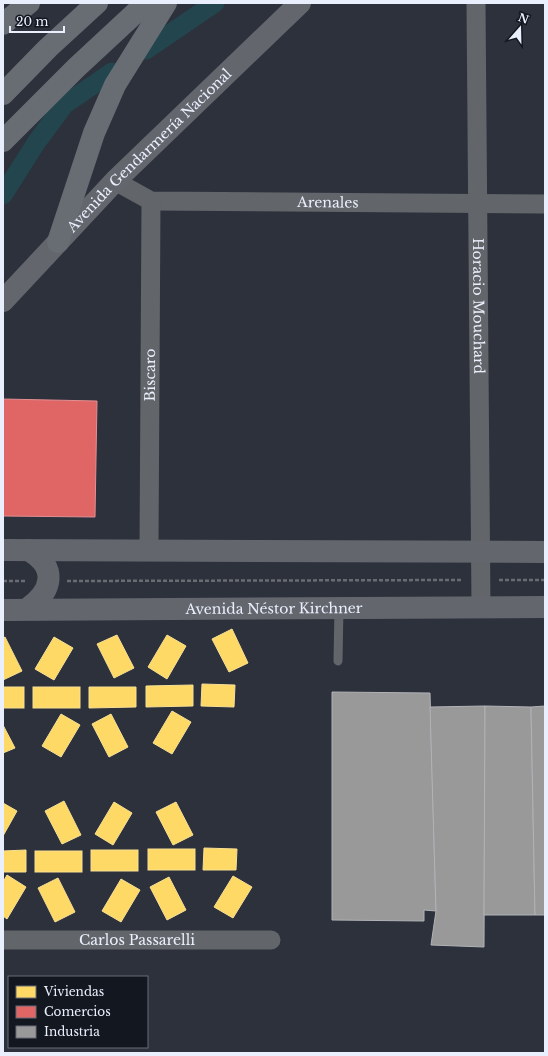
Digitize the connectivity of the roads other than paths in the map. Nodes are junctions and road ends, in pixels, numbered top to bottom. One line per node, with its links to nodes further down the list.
1 (28, 3): 7 (highway)
2 (97, 3): 8 (highway)
3 (146, 3): 9 (highway)
4 (166, 3): 14 (highway)
5 (300, 3): 10 (main road, Avenida Gendarmería Nacional)
6 (476, 3): 12 (street, Horacio Mouchard)
7 (3, 24)
8 (3, 94)
9 (3, 141)
10 (116, 181): 11 (street, Arenales); 14 (main road, Avenida Gendarmería Nacional)
11 (151, 200): 12 (street, Arenales); 18 (street, Biscaro)
12 (478, 203): 13 (street, Arenales); 19 (street, Horacio Mouchard)
13 (545, 204)
14 (58, 242): 15 (main road, Avenida Gendarmería Nacional)
15 (3, 301)
16 (3, 550): 17 (main road)
17 (28, 550): 18 (main road); 25 (main road)
18 (149, 550): 19 (main road)
19 (481, 552): 20 (main road); 23 (street, Horacio Mouchard)
20 (545, 552)
21 (545, 607): 23 (main road, Avenida Néstor Kirchner)
22 (339, 608): 23 (main road, Avenida Néstor Kirchner); 25 (main road, Avenida Néstor Kirchner); 26 (lane)
23 (481, 608)
24 (3, 610): 25 (main road, Avenida Néstor Kirchner)
25 (27, 610)
26 (338, 661)
27 (3, 940): 28 (street, Carlos Passarelli)
28 (272, 940)

